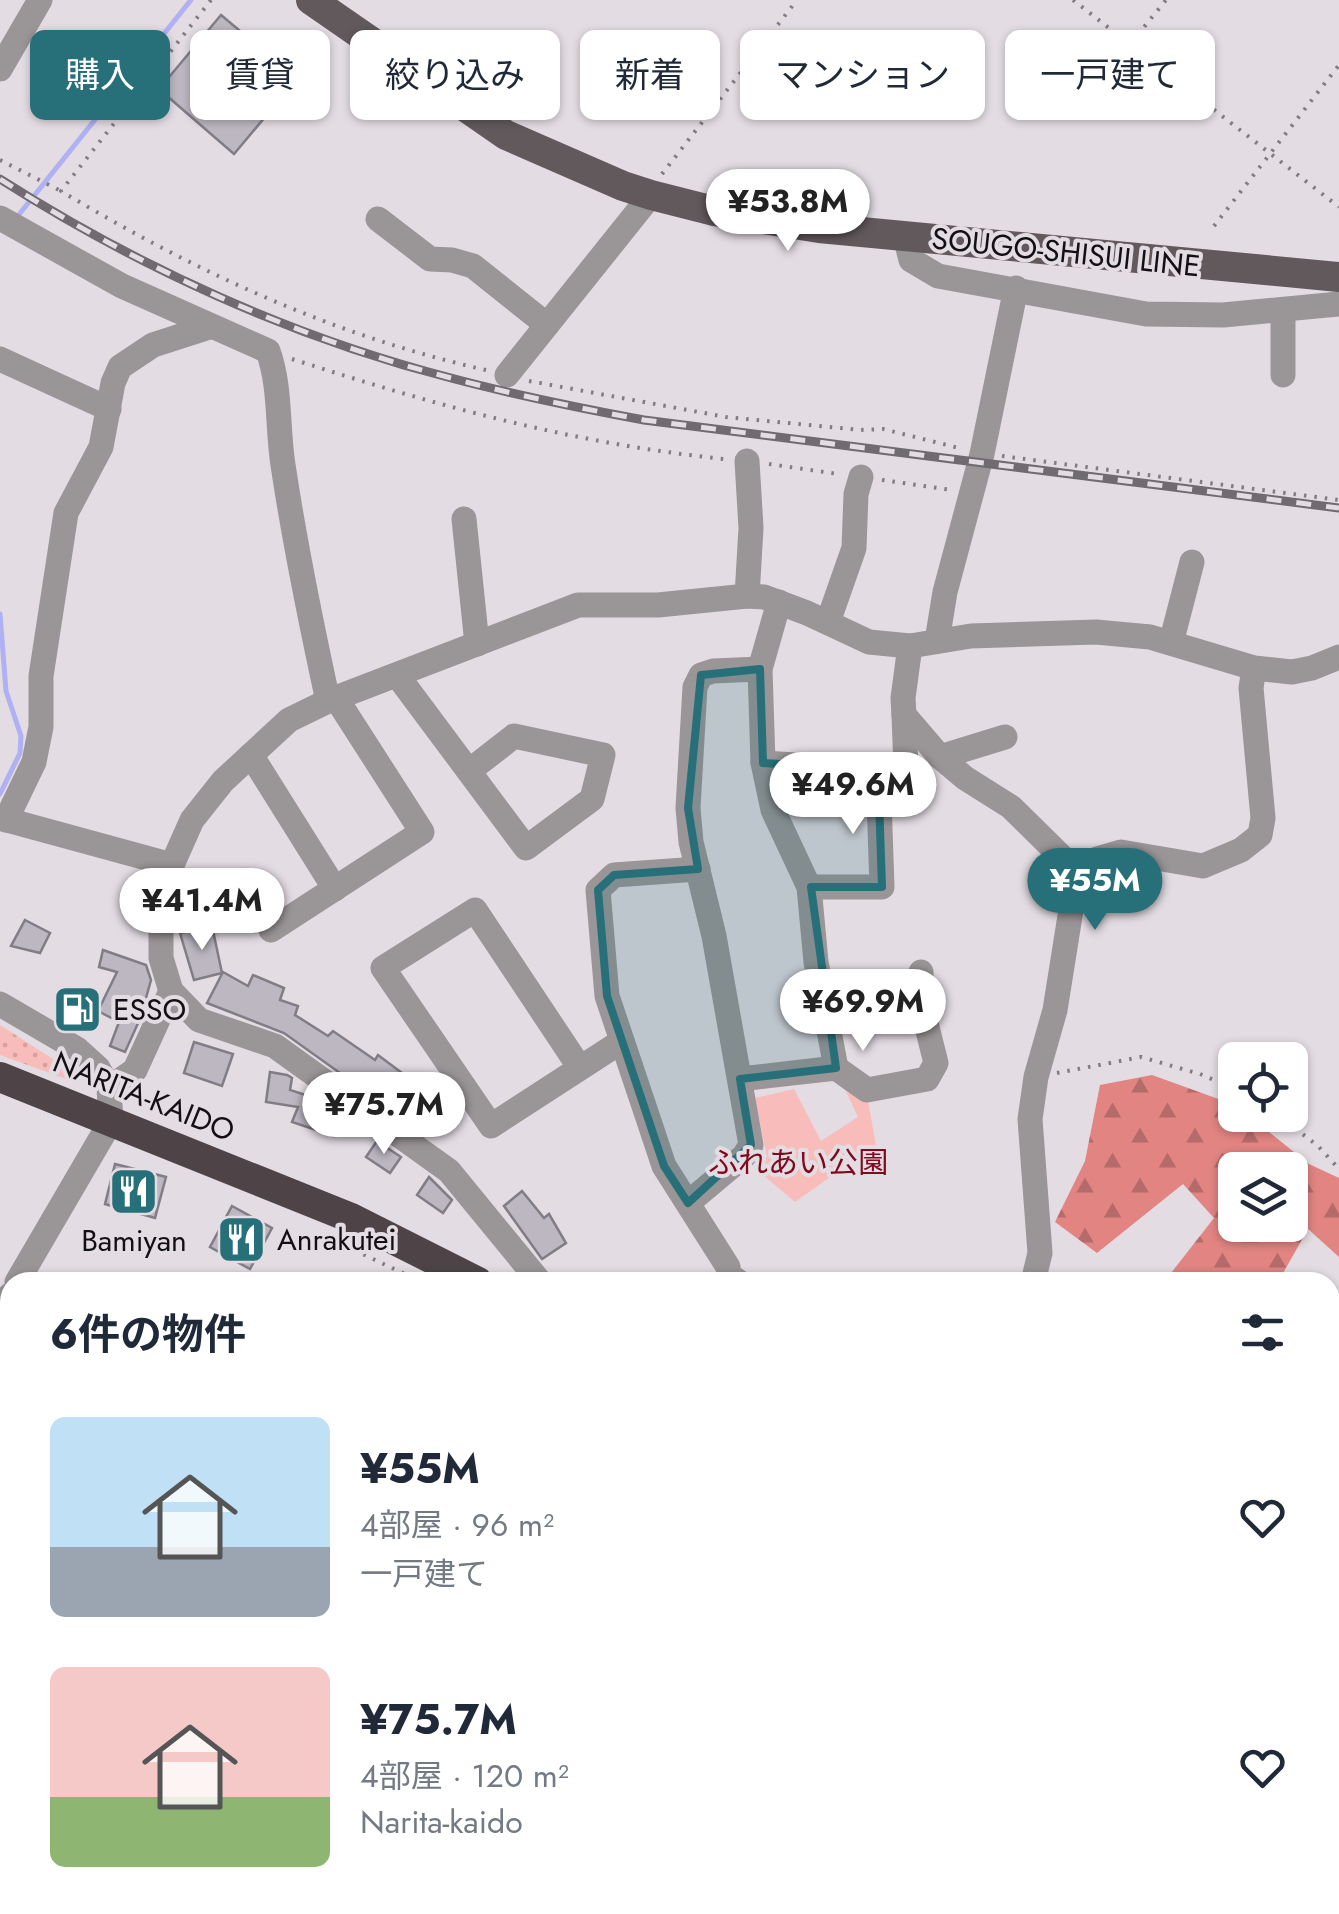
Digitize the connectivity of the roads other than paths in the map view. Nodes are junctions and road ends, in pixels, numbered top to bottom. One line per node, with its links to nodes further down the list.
1 (40, 0): 3 (street)
2 (312, 0): 4 (main road, SOUGO-SHISUI LINE)
3 (0, 70)
4 (651, 194): 7 (main road, SOUGO-SHISUI LINE); 12 (street)
5 (378, 219): 12 (street)
6 (7, 222): 13 (street)
7 (905, 236): 8 (main road, SOUGO-SHISUI LINE); 9 (street)
8 (1339, 277)
9 (1016, 288): 11 (street); 25 (street)
10 (1339, 304): 11 (street)
11 (1282, 310): 15 (street)
12 (548, 325): 16 (street)
13 (209, 327): 17 (street); 33 (street)
14 (0, 359): 17 (street)
15 (1283, 375)
16 (507, 376)
17 (109, 409): 41 (street)
18 (747, 461): 22 (street)
19 (861, 477): 24 (street)
20 (464, 519): 27 (street)
21 (1192, 562): 26 (street)
22 (746, 596): 23 (street); 27 (street)
23 (779, 602): 24 (street); 31 (street)
24 (828, 622): 28 (street)
25 (936, 641): 26 (street); 28 (street)
26 (1170, 643): 30 (street)
27 (476, 644): 32 (street)
28 (910, 646): 34 (street)
29 (1339, 657): 30 (street)
30 (1254, 668): 44 (street)
31 (760, 669): 38 (street); 43 (street)
32 (397, 675): 33 (street); 40 (street)
33 (332, 700): 36 (street); 46 (street)
34 (904, 716): 37 (street); 39 (street)
35 (1005, 737): 37 (street)
36 (250, 755): 42 (street); 46 (street)
37 (940, 756): 44 (street)
38 (763, 764): 39 (street); 45 (street)
39 (878, 770): 45 (street)
40 (469, 771): 40 (street)
41 (3, 819): 42 (street)
42 (172, 865): 49 (street)
43 (698, 870): 51 (street); 55 (street)
44 (1076, 872): 63 (street)
45 (809, 886): 53 (street)
46 (334, 889): 47 (street)
47 (271, 930)
48 (921, 972): 53 (street)
49 (171, 991): 56 (street); 61 (street)
50 (0, 1004): 56 (street)
51 (622, 1040): 52 (street); 58 (street)
52 (580, 1068): 52 (street)
53 (836, 1068): 55 (street)
54 (0, 1077): 57 (highway, NARITA-KAIDO)
55 (740, 1079): 58 (street)
56 (108, 1088): 57 (street)
57 (111, 1121): 59 (street); 60 (highway, NARITA-KAIDO)
58 (688, 1203): 62 (street)
59 (23, 1272)
60 (458, 1272)
61 (532, 1272)
62 (729, 1272)
63 (1035, 1272)

